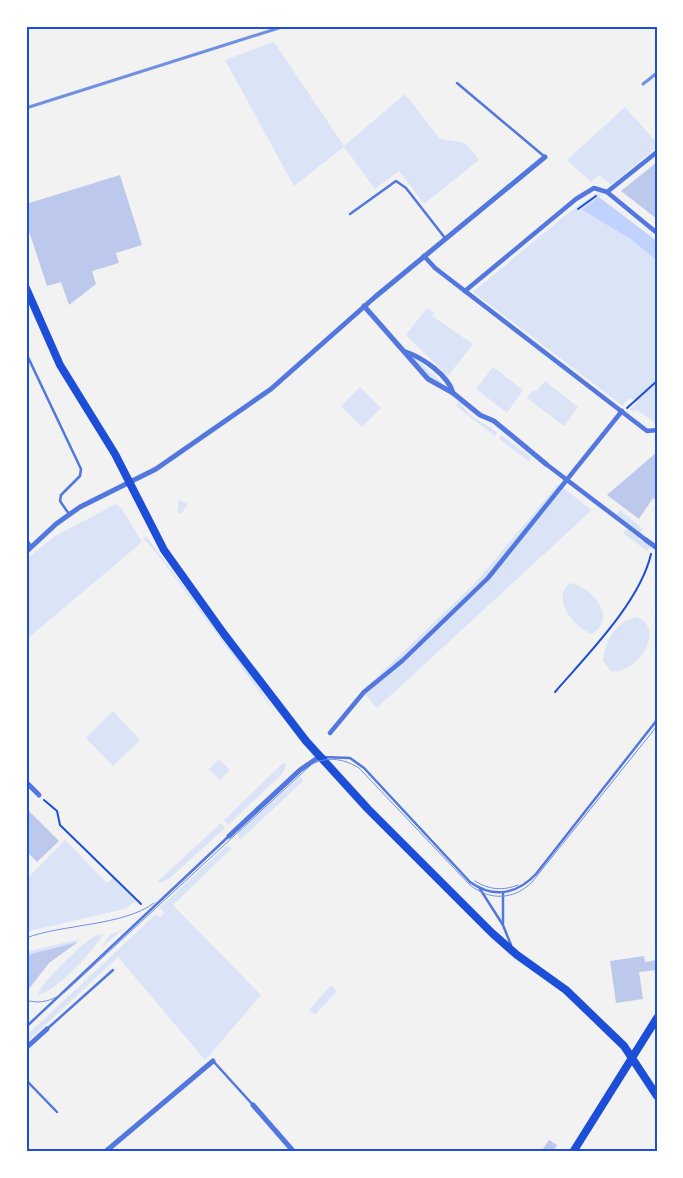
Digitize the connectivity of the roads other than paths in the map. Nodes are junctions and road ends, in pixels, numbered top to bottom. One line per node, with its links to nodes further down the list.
1 (457, 83): 3 (lane)
2 (657, 152): 4 (street)
3 (545, 157): 7 (street)
4 (607, 192): 6 (street); 10 (street)
5 (350, 214): 7 (lane)
6 (657, 233)
7 (445, 238): 8 (street)
8 (424, 256): 10 (street); 11 (street)
9 (26, 288): 18 (main road)
10 (465, 291): 15 (street)
11 (364, 306): 12 (street); 18 (street)
12 (406, 352): 14 (street); 14 (street)
13 (26, 353): 20 (lane)
14 (453, 393): 17 (street)
15 (622, 411): 16 (street); 19 (street)
16 (657, 430)
17 (546, 464): 19 (street)
18 (129, 481): 20 (street); 28 (main road)
19 (566, 482): 22 (street); 27 (street)
20 (70, 515): 23 (street)
21 (26, 539): 23 (lane)
22 (646, 540): 24 (street)
23 (32, 547): 25 (street)
24 (657, 548)
25 (26, 552)
26 (657, 720): 33 (lane)
27 (330, 733)
28 (319, 757): 31 (street); 32 (lane); 35 (main road)
29 (26, 782): 30 (street)
30 (39, 795)
31 (229, 836): 38 (lane)
32 (479, 888): 33 (lane); 34 (lane)
33 (503, 893): 34 (lane)
34 (503, 924): 35 (lane)
35 (517, 956): 41 (main road)
36 (113, 970): 39 (lane)
37 (657, 1018): 41 (main road)
38 (26, 1026)
39 (47, 1029): 40 (street)
40 (26, 1048)
41 (633, 1056): 44 (main road); 49 (main road)
42 (213, 1062): 45 (lane); 47 (street)
43 (26, 1080): 46 (lane)
44 (657, 1096)
45 (253, 1105): 48 (street)
46 (57, 1112)
47 (105, 1152)
48 (294, 1152)
49 (573, 1152)

